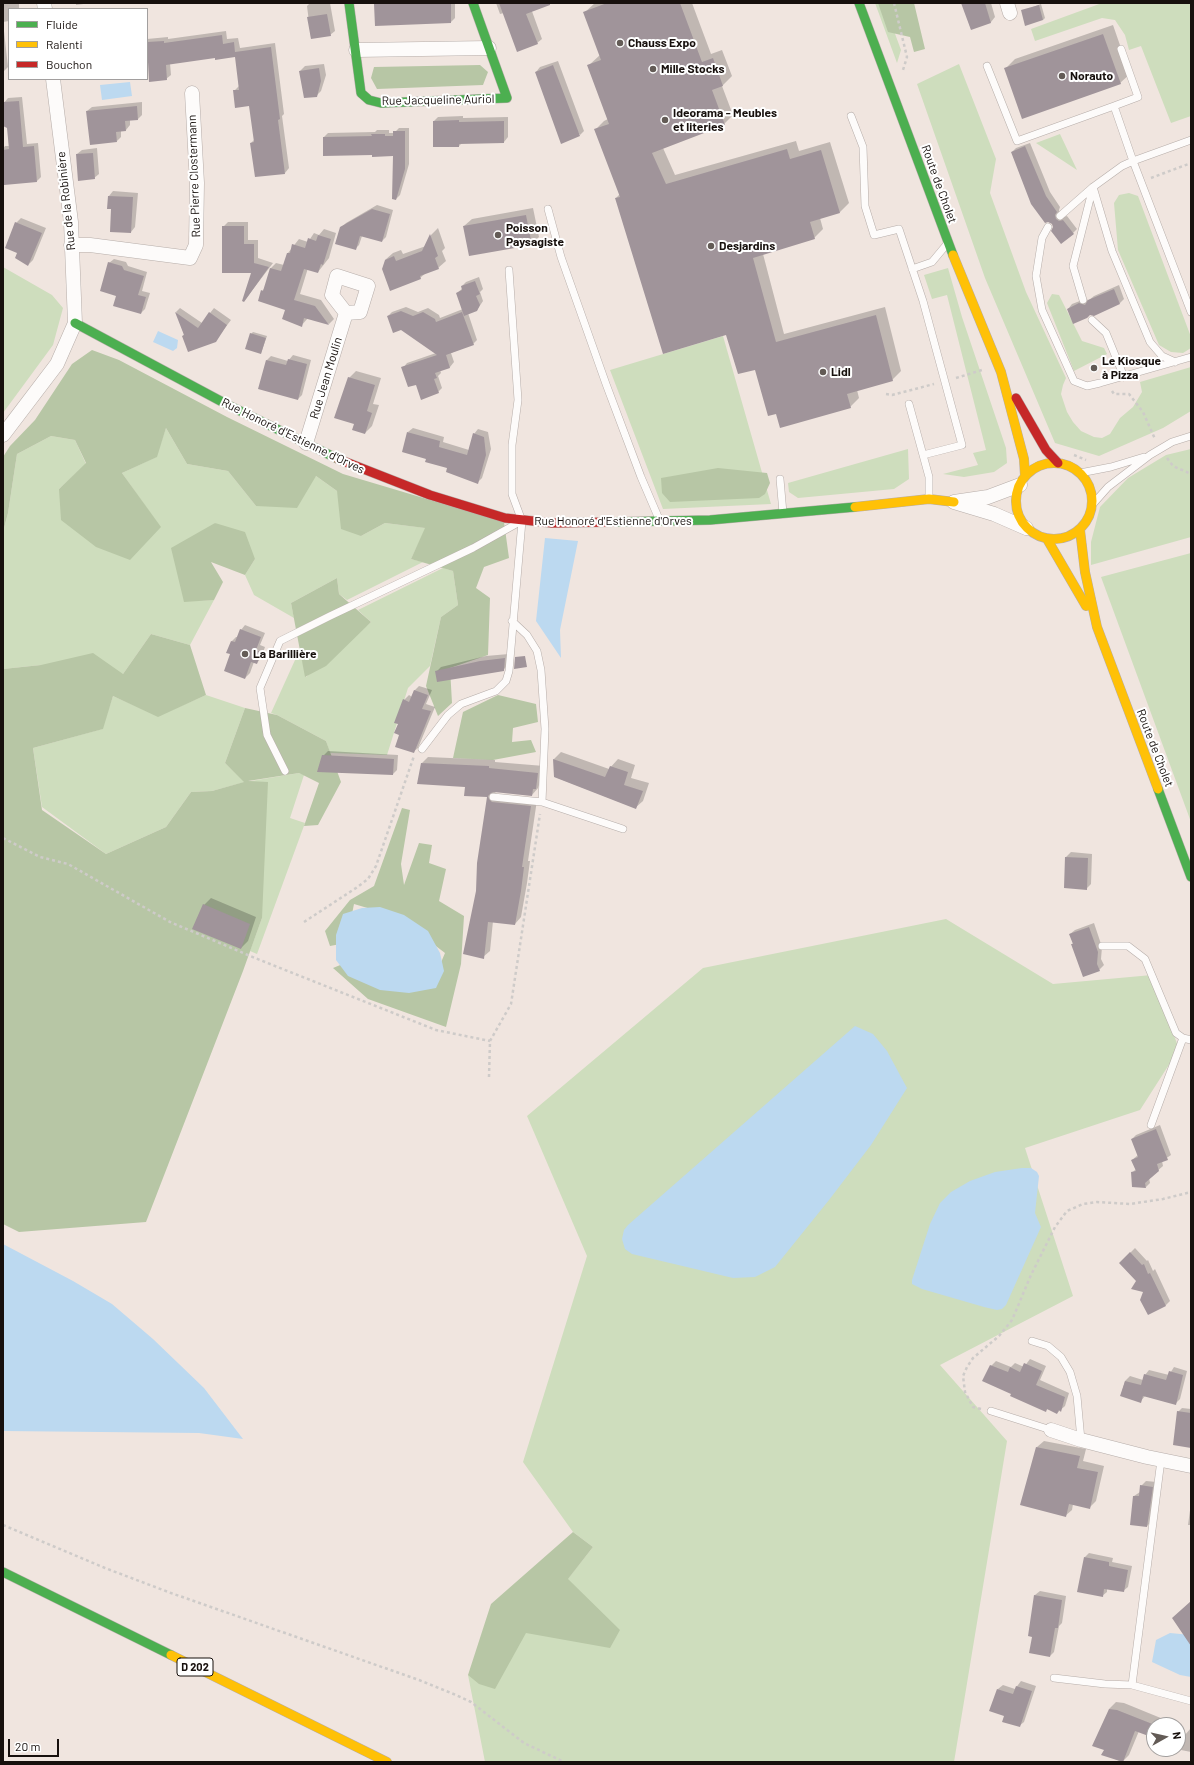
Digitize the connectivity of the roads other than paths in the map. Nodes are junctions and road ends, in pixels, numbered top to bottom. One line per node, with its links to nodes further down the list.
1 (349, 3): 6 (main road, Rue Jacqueline Auriol)
2 (473, 3): 4 (main road, Rue Jacqueline Auriol)
3 (859, 3): 18 (main road, Route de Cholet)
4 (489, 48): 6 (street); 6 (main road, Rue Jacqueline Auriol)
5 (1121, 49): 10 (lane)
6 (356, 50)
7 (987, 66): 10 (lane)
8 (53, 80): 19 (street, Rue de la Robinière)
9 (192, 93): 19 (street, Rue Pierre Clostermann)
10 (1114, 106): 13 (lane)
11 (851, 116): 20 (lane)
12 (1191, 140): 13 (lane)
13 (1133, 161): 14 (lane); 23 (lane)
14 (1093, 187): 16 (lane); 22 (lane); 28 (lane)
15 (548, 209): 46 (lane)
16 (1060, 216)
17 (1048, 227): 30 (lane)
18 (948, 243): 20 (lane); 29 (main road, Route de Cholet)
19 (72, 245): 26 (street, Rue de la Robinière)
20 (912, 269): 35 (lane)
21 (509, 270): 45 (lane)
22 (1084, 300)
23 (1191, 312)
24 (346, 313): 34 (street, Rue Jean Moulin)
25 (1092, 320): 30 (lane)
26 (75, 323): 32 (street); 34 (main road, Rue Honoré d'Estienne d'Orves)
27 (1191, 357): 28 (lane)
28 (1174, 362): 30 (lane)
29 (1001, 372): 37 (main road, Route de Cholet); 40 (main road, Route de Cholet)
30 (1124, 377)
31 (909, 404): 35 (lane)
32 (3, 435)
33 (1191, 436): 36 (lane)
34 (306, 443): 45 (main road, Rue Honoré d'Estienne d'Orves)
35 (923, 455): 41 (lane)
36 (1150, 455): 38 (lane); 43 (lane)
37 (1058, 463): 38 (main road); 40 (main road)
38 (1080, 473): 43 (main road)
39 (780, 479): 44 (lane)
40 (1023, 480): 42 (street, Rue Honoré d'Estienne d'Orves); 47 (main road)
41 (930, 499): 42 (main road, Rue Honoré d'Estienne d'Orves); 44 (main road, Rue Honoré d'Estienne d'Orves)
42 (954, 502): 47 (street, Rue Honoré d'Estienne d'Orves)
43 (1093, 504): 48 (main road)
44 (783, 514): 46 (main road, Rue Honoré d'Estienne d'Orves)
45 (522, 521): 46 (main road, Rue Honoré d'Estienne d'Orves); 50 (lane); 53 (lane)
46 (660, 521)
47 (1026, 528): 49 (main road)
48 (1080, 530): 49 (main road); 51 (main road, Route de Cholet)
49 (1047, 539): 51 (main road, Route de Cholet)
50 (512, 621): 52 (lane); 55 (lane)
51 (1097, 627): 57 (main road, Route de Cholet)
52 (422, 749)
53 (285, 771)
54 (493, 797): 55 (lane)
55 (542, 802): 56 (lane)
56 (623, 829)
57 (1191, 877)
58 (1102, 946): 59 (lane)
59 (1183, 1038): 60 (lane); 61 (lane)
60 (1191, 1040)
61 (1151, 1125)
62 (1032, 1341): 65 (lane)
63 (991, 1411): 64 (lane)
64 (1051, 1430): 65 (street)
65 (1081, 1440): 66 (street)
66 (1162, 1460): 67 (street); 70 (lane)
67 (1191, 1466)
68 (3, 1572): 72 (main road, D 202)
69 (1054, 1678): 70 (lane)
70 (1132, 1685): 71 (lane)
71 (1191, 1701)
72 (387, 1762)

